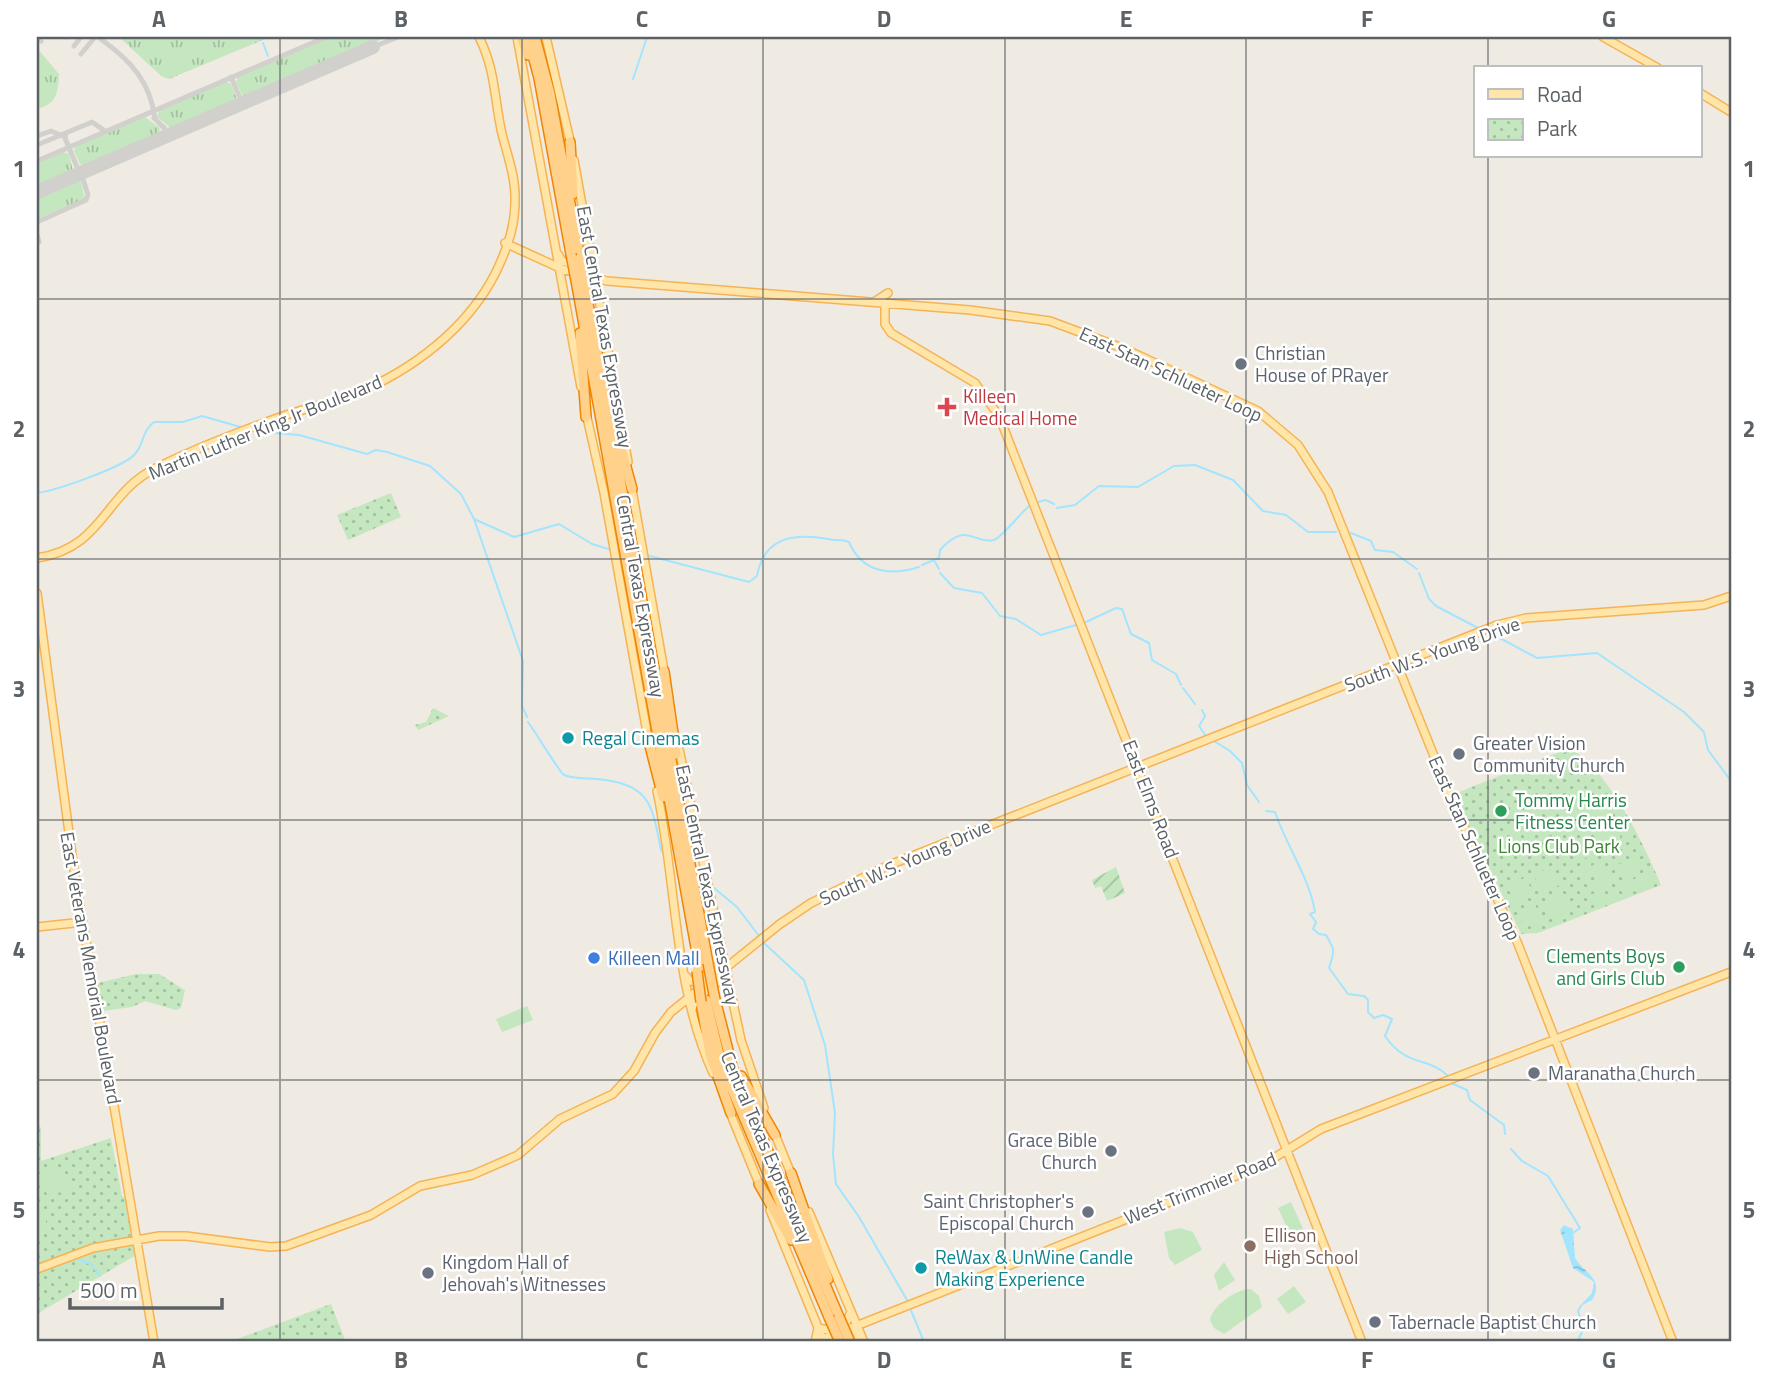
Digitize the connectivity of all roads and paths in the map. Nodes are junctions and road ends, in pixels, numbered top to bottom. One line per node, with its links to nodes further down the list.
1 (479, 37): 13 (main road, Martin Luther King Jr Boulevard)
2 (519, 37): 8 (highway); 14 (main road, East Central Texas Expressway)
3 (528, 37): 8 (highway, Central Texas Expressway)
4 (535, 37): 12 (highway, Central Texas Expressway)
5 (546, 37): 11 (main road, East Central Texas Expressway)
6 (1603, 37): 7 (main road)
7 (1654, 66)
8 (540, 85): 16 (highway, Central Texas Expressway)
9 (1702, 94): 10 (main road)
10 (1731, 112)
11 (570, 142): 12 (highway); 15 (main road, East Central Texas Expressway)
12 (573, 220): 16 (highway, Central Texas Expressway)
13 (507, 244): 17 (main road, East Stan Schlueter Loop); 33 (main road, Martin Luther King Jr Boulevard)
14 (555, 247): 15 (main road); 17 (main road); 19 (main road, East Central Texas Expressway)
15 (592, 251): 18 (main road, East Central Texas Expressway)
16 (575, 256): 22 (highway, Central Texas Expressway, bridge)
17 (539, 260): 19 (main road, East Stan Schlueter Loop)
18 (594, 264): 20 (main road); 21 (main road, East Central Texas Expressway)
19 (558, 267): 21 (main road, East Stan Schlueter Loop); 23 (main road, East Central Texas Expressway)
20 (610, 280): 21 (main road, East Stan Schlueter Loop); 21 (main road); 25 (main road, East Stan Schlueter Loop)
21 (598, 283): 23 (main road); 31 (main road, East Central Texas Expressway)
22 (581, 286): 24 (highway, Central Texas Expressway); 29 (highway, Central Texas Expressway)
23 (562, 289): 30 (main road, East Central Texas Expressway)
24 (578, 296): 30 (highway); 32 (highway, Central Texas Expressway)
25 (872, 302): 26 (main road, East Stan Schlueter Loop); 27 (main road); 28 (main road, East Elms Road)
26 (885, 303): 27 (main road, East Stan Schlueter Loop); 28 (main road)
27 (898, 304): 28 (main road); 37 (main road, East Stan Schlueter Loop)
28 (885, 319): 40 (main road, East Elms Road)
29 (604, 393): 31 (highway); 32 (highway, Central Texas Expressway)
30 (586, 417): 32 (main road, East Central Texas Expressway)
31 (632, 489): 32 (main road, East Central Texas Expressway)
32 (628, 546): 34 (highway, Central Texas Expressway); 34 (main road, East Central Texas Expressway)
33 (37, 558)
34 (630, 559): 38 (main road, East Central Texas Expressway); 39 (main road, East Central Texas Expressway); 41 (highway, Central Texas Expressway); 42 (highway, Central Texas Expressway)
35 (37, 593): 43 (main road, East Veterans Memorial Boulevard)
36 (1731, 596): 37 (main road, South W.S. Young Drive)
37 (1398, 665): 40 (main road, South W.S. Young Drive); 61 (main road, East Stan Schlueter Loop)
38 (664, 671): 41 (highway); 48 (main road, East Central Texas Expressway)
39 (648, 734): 42 (highway); 53 (main road, East Central Texas Expressway)
40 (1138, 767): 49 (main road, South W.S. Young Drive); 64 (main road, East Elms Road)
41 (687, 846): 51 (highway, Central Texas Expressway)
42 (680, 862): 51 (highway, Central Texas Expressway)
43 (82, 919): 44 (main road); 45 (main road); 47 (main road, East Veterans Memorial Boulevard)
44 (71, 924): 45 (main road); 47 (main road)
45 (50, 926): 46 (main road)
46 (37, 927)
47 (85, 934): 67 (main road, East Veterans Memorial Boulevard)
48 (723, 955): 49 (main road); 50 (main road, East Central Texas Expressway); 53 (main road)
49 (738, 958): 50 (main road, South W.S. Young Drive); 54 (main road)
50 (726, 967): 54 (main road, East Central Texas Expressway); 56 (main road, South W.S. Young Drive)
51 (702, 968): 57 (highway, Central Texas Expressway, bridge); 57 (highway, bridge)
52 (1731, 972): 61 (main road, West Trimmier Road)
53 (685, 975): 56 (main road, East Central Texas Expressway)
54 (729, 982): 55 (main road, East Central Texas Expressway)
55 (731, 995): 59 (main road); 63 (main road, East Central Texas Expressway)
56 (689, 996): 58 (main road, South W.S. Young Drive); 59 (main road, East Central Texas Expressway)
57 (707, 999): 60 (highway, Central Texas Expressway); 62 (highway); 69 (highway, Central Texas Expressway)
58 (680, 1004): 59 (main road); 67 (main road, South W.S. Young Drive)
59 (692, 1009): 62 (main road, East Central Texas Expressway)
60 (721, 1033): 63 (highway); 71 (highway, Central Texas Expressway)
61 (1556, 1039): 64 (main road, West Trimmier Road); 82 (main road, East Stan Schlueter Loop)
62 (731, 1113): 66 (main road, East Central Texas Expressway)
63 (775, 1135): 65 (main road, East Central Texas Expressway)
64 (1288, 1151): 72 (main road, West Trimmier Road); 81 (main road, East Elms Road)
65 (791, 1173): 70 (main road, East Central Texas Expressway); 71 (highway)
66 (760, 1184): 69 (highway); 74 (main road, East Central Texas Expressway)
67 (137, 1240): 68 (main road, South W.S. Young Drive); 76 (main road, East Veterans Memorial Boulevard)
68 (37, 1269)
69 (812, 1277): 71 (highway, Central Texas Expressway)
70 (851, 1313): 72 (main road); 73 (main road, East Central Texas Expressway); 74 (main road)
71 (834, 1314): 78 (highway, Central Texas Expressway, bridge); 79 (highway, Central Texas Expressway, bridge)
72 (867, 1321): 73 (main road, West Trimmier Road); 80 (main road)
73 (857, 1325): 75 (main road, West Trimmier Road); 80 (main road, East Central Texas Expressway)
74 (818, 1328): 75 (main road)
75 (821, 1341)
76 (154, 1342)
77 (833, 1342): 80 (main road)
78 (840, 1342)
79 (850, 1342)
80 (863, 1342)
81 (1362, 1342)
82 (1672, 1342)

